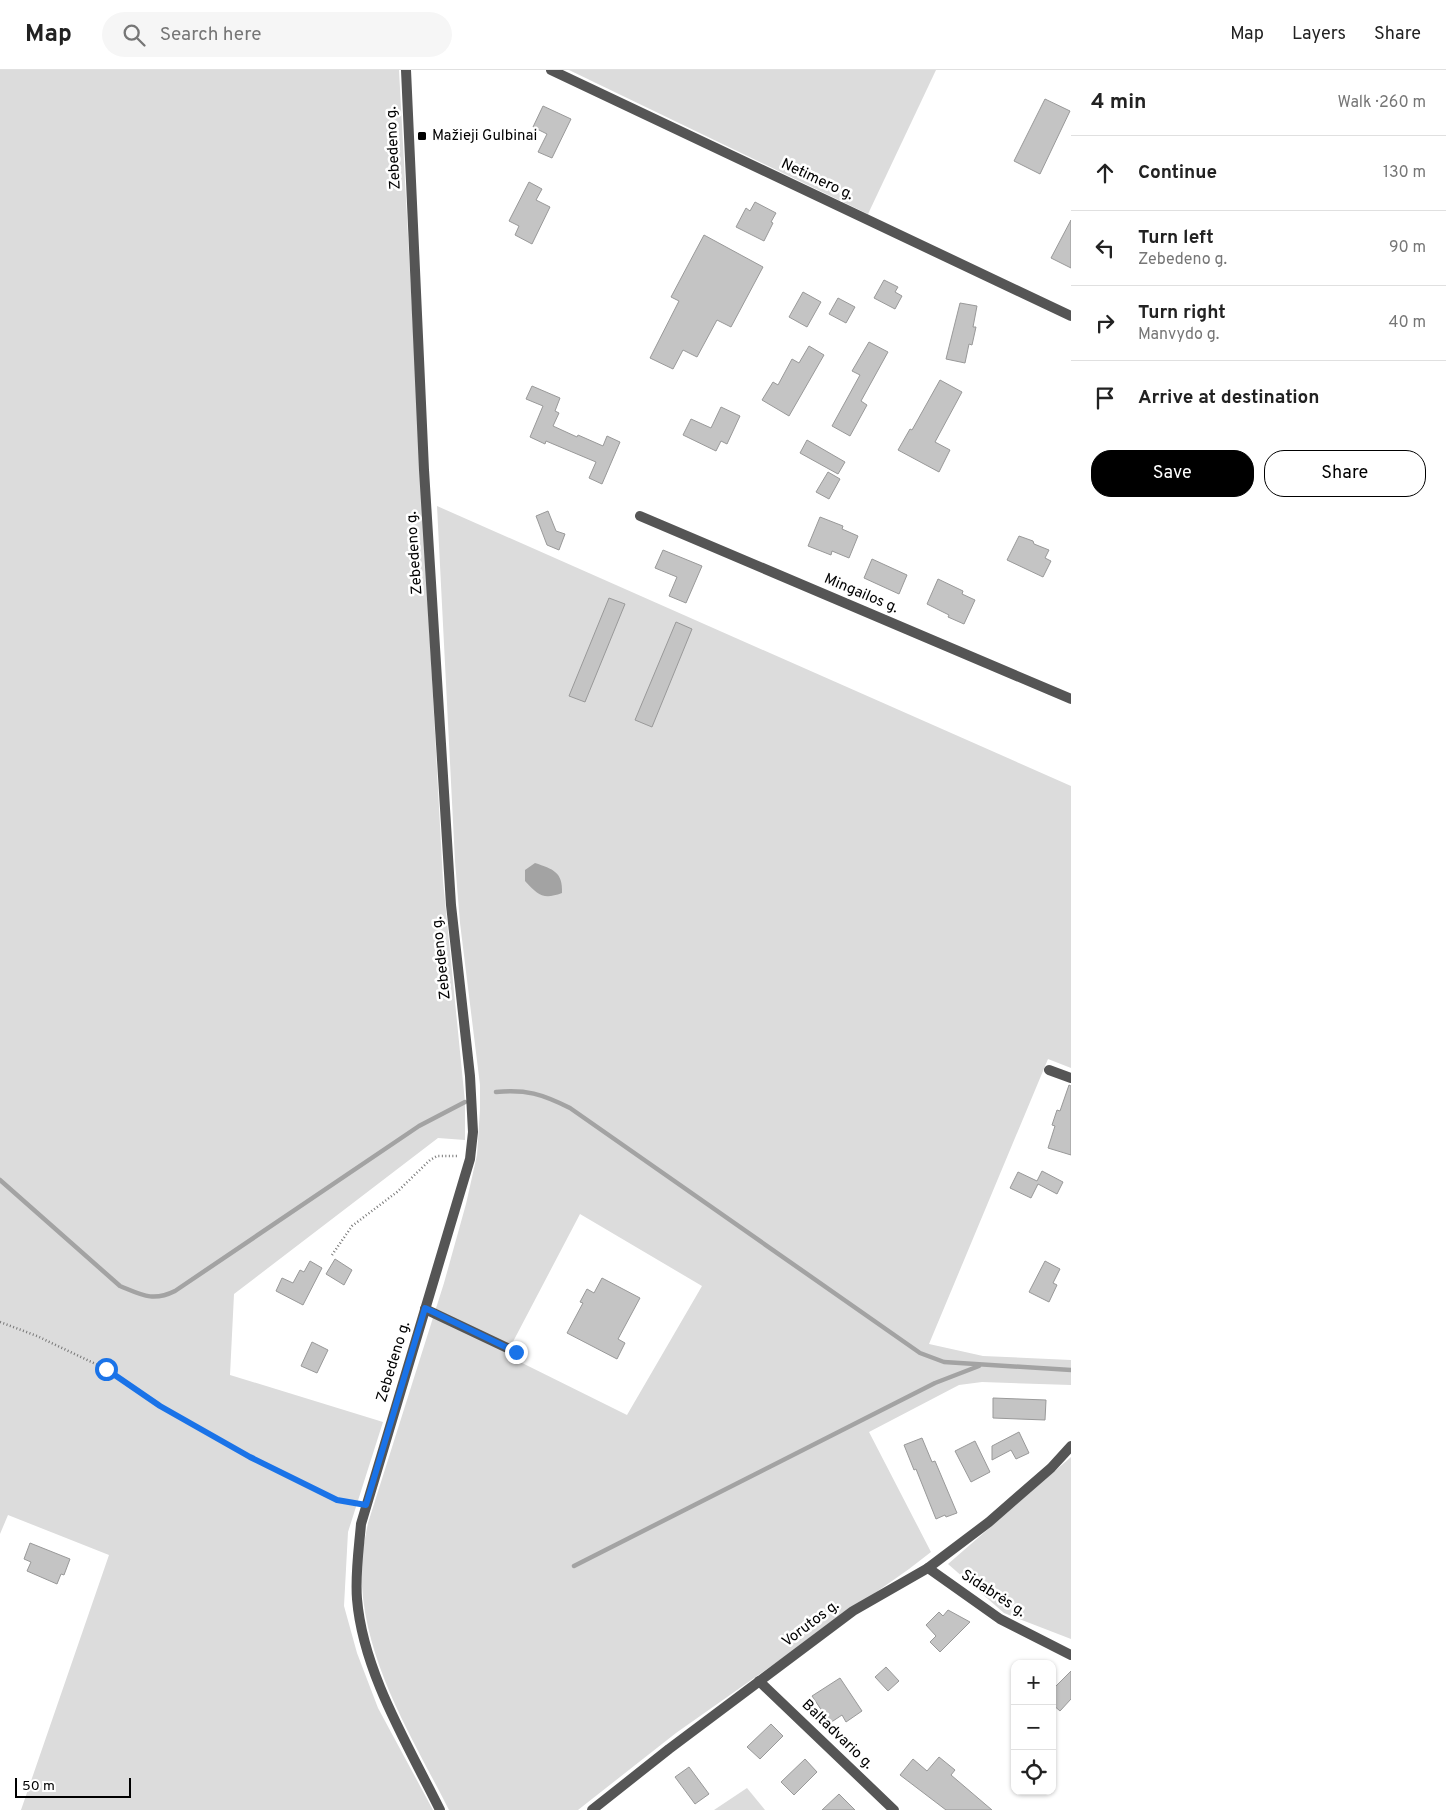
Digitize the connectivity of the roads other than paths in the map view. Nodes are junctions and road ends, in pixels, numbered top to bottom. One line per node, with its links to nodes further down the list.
1 (406, 70): 8 (street, Zebedeno g.)
2 (551, 70): 3 (street, Netimero g.)
3 (1071, 316)
4 (640, 516): 5 (street, Mingailos g.)
5 (1071, 699)
6 (1049, 1070): 7 (street)
7 (1071, 1078)
8 (425, 1308): 9 (street); 14 (street, Zebedeno g.)
9 (516, 1352)
10 (1071, 1446): 11 (street, Vorutos g.)
11 (928, 1568): 12 (street, Sidabrės g.); 13 (street, Vorutos g.)
12 (1071, 1655)
13 (759, 1681): 15 (street, Vorutos g.); 16 (street, Baltadvario g.)
14 (440, 1810)
15 (592, 1810)
16 (894, 1810)

